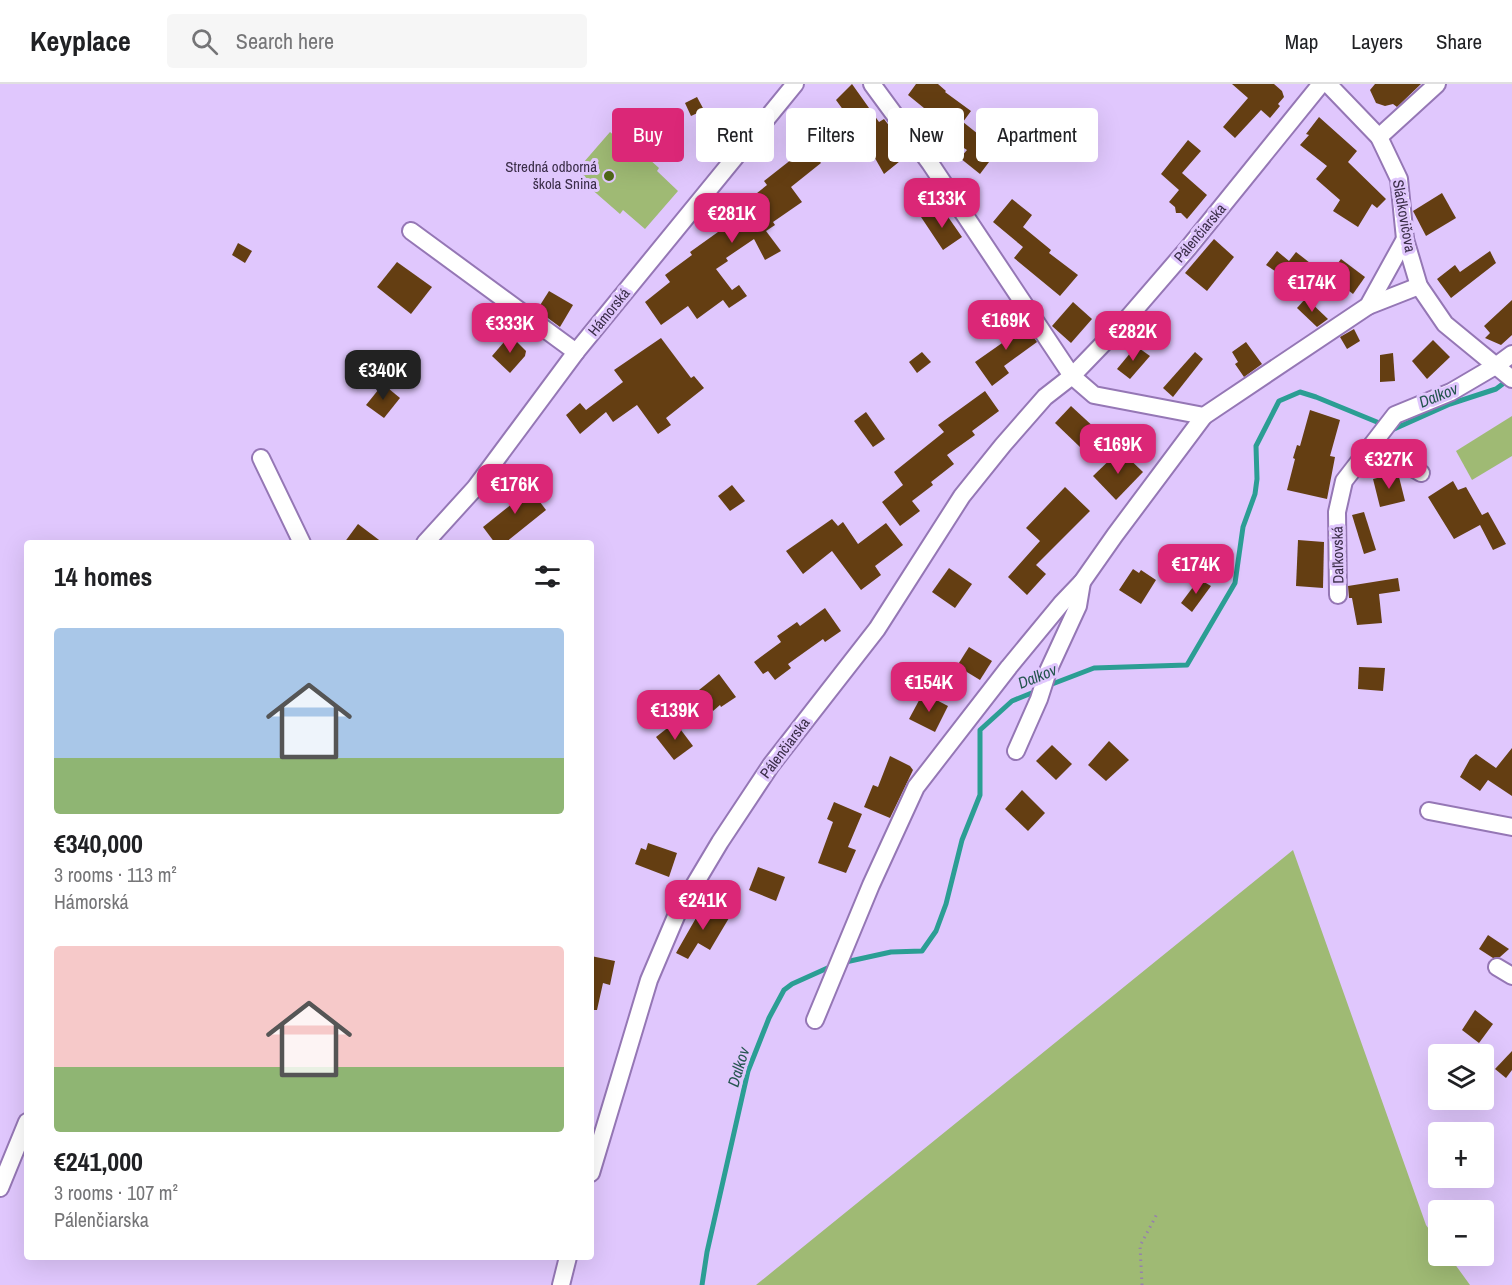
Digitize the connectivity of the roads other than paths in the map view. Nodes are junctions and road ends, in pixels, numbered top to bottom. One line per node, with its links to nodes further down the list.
1 (795, 84): 11 (street, Hámorská)
2 (872, 84): 14 (street)
3 (1321, 84): 14 (street, Pálenčiarska)
4 (1328, 84): 6 (street, Sládkovičova)
5 (1437, 84): 6 (street)
6 (1379, 137): 8 (street, Sládkovičova)
7 (411, 231): 11 (street)
8 (1405, 239): 9 (street, Sládkovičova); 10 (street)
9 (1419, 286): 10 (street); 13 (street, Sládkovičova)
10 (1368, 306): 15 (street)
11 (576, 352): 20 (street, Hámorská)
12 (1512, 354): 13 (street, Daľkovská)
13 (1504, 372): 16 (street, Daľkovská)
14 (1072, 376): 15 (street); 30 (street, Pálenčiarska)
15 (1204, 416): 21 (street)
16 (1377, 439): 18 (street); 22 (street, Daľkovská)
17 (261, 458): 19 (street)
18 (1421, 473)
19 (300, 540)
20 (428, 540)
21 (1082, 582): 23 (street); 28 (street)
22 (1338, 595)
23 (1016, 752)
24 (1429, 811): 25 (street)
25 (1512, 826)
26 (1497, 967): 27 (street)
27 (1512, 976)
28 (815, 1020)
29 (24, 1129): 31 (street)
30 (594, 1163)
31 (0, 1188)
32 (567, 1260): 33 (street)
33 (561, 1285)

